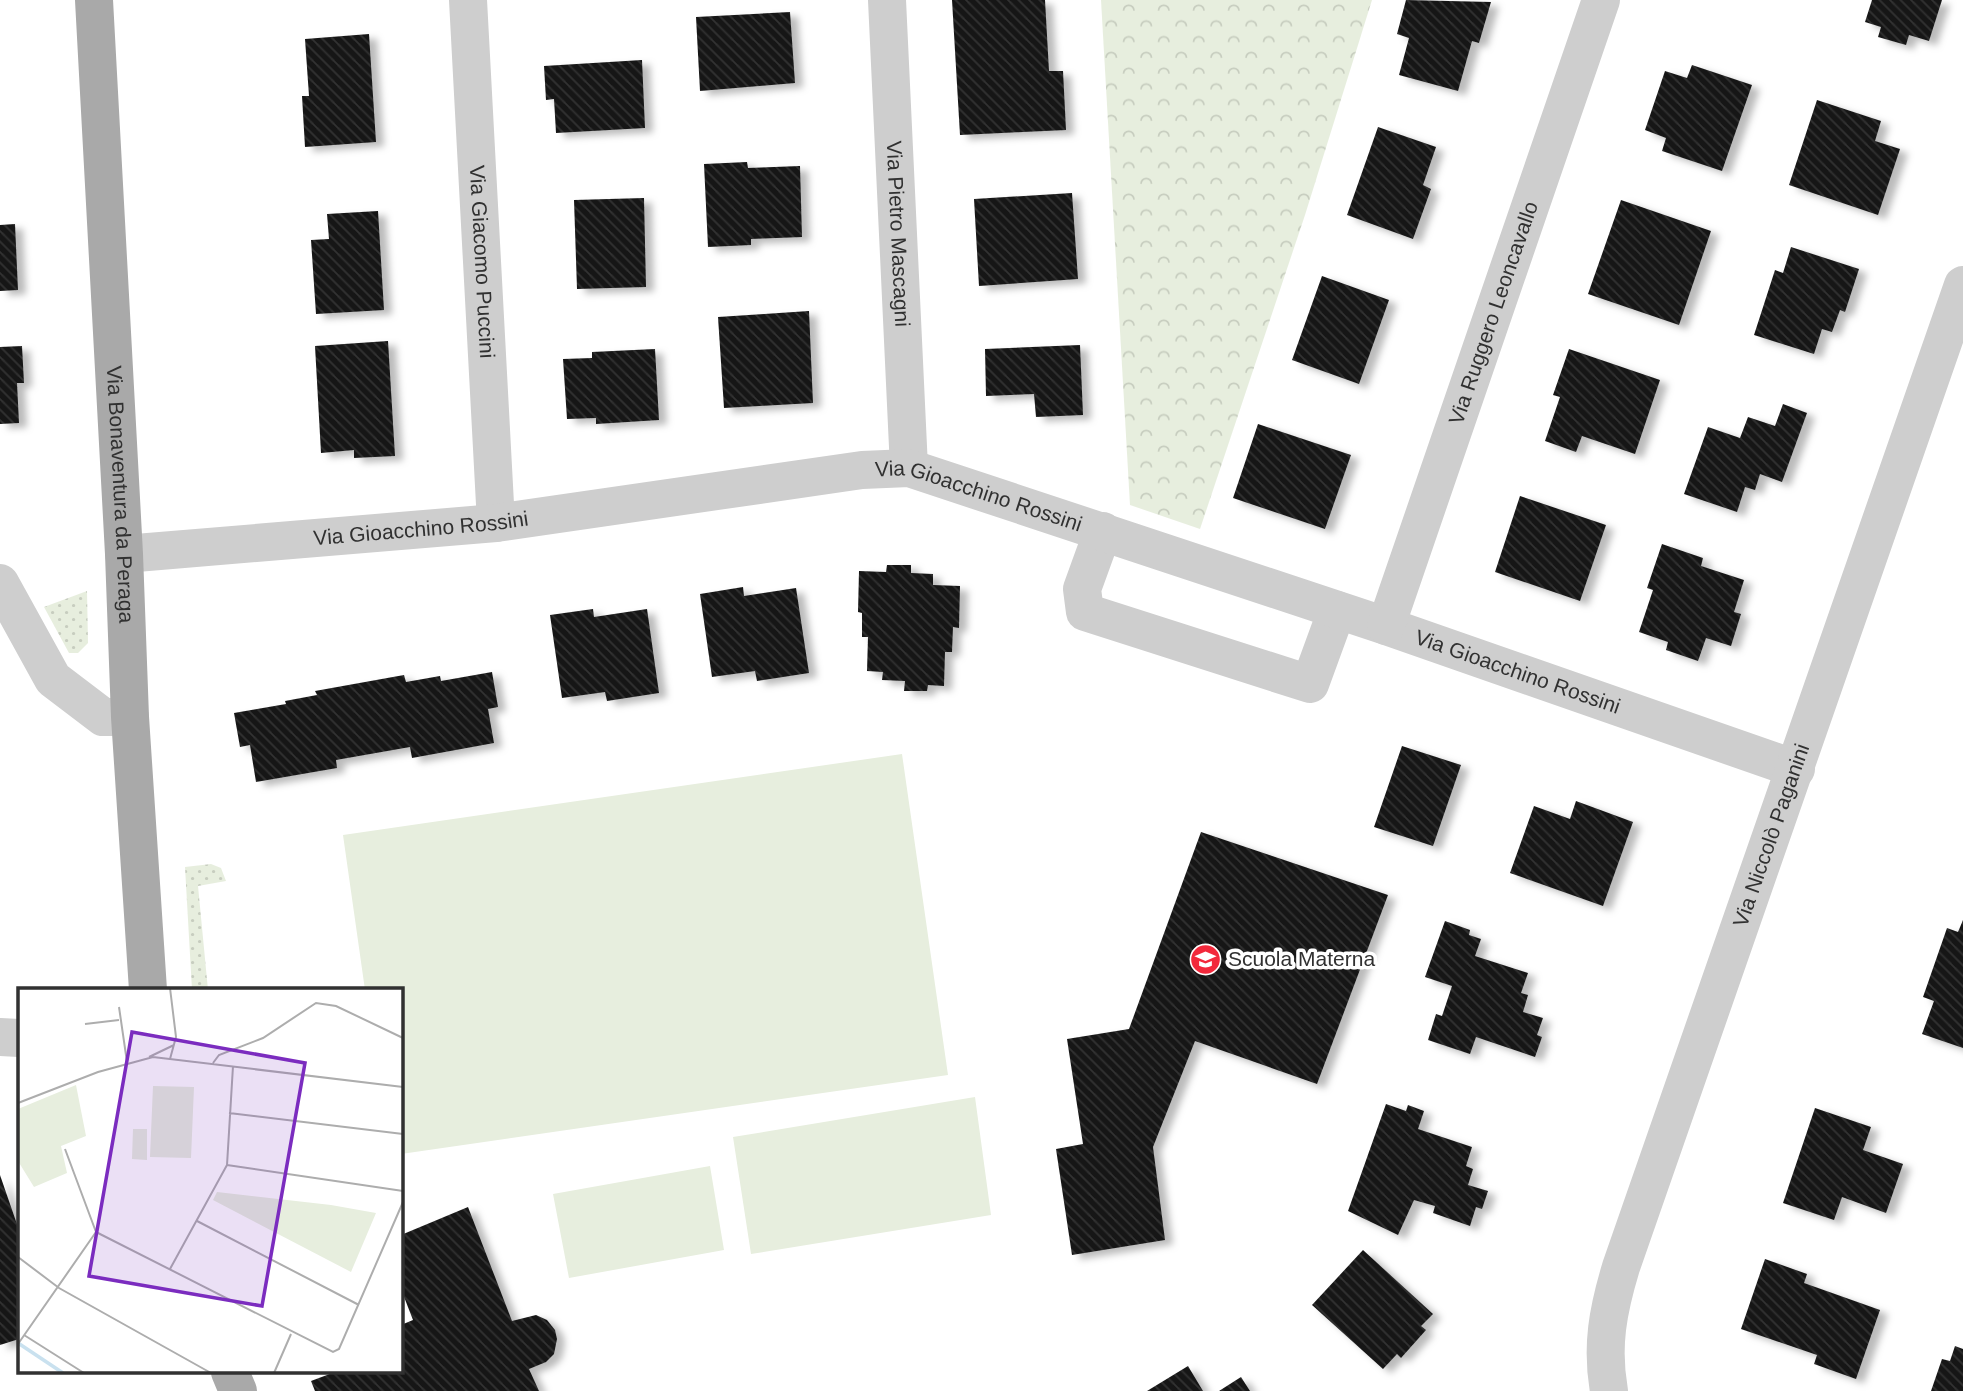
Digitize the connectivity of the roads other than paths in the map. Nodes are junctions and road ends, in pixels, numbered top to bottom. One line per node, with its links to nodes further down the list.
1 (94, 0): 9 (main road, Via Bonaventura da Peraga)
2 (468, 0): 7 (street, Via Giacomo Puccini)
3 (887, 0): 6 (street, Via Pietro Mascagni)
4 (1601, 0): 12 (street, Via Ruggero Leoncavallo)
5 (1963, 285): 14 (street, Via Niccolò Paganini)
6 (909, 468): 7 (street, Via Gioacchino Rossini); 8 (street, Via Gioacchino Rossini)
7 (496, 523): 9 (street, Via Gioacchino Rossini)
8 (1102, 531): 11 (street, Via Gioacchino Rossini); 11 (street)
9 (124, 554): 13 (main road, Via Bonaventura da Peraga)
10 (0, 583): 13 (street)
11 (1336, 610): 12 (street, Via Gioacchino Rossini)
12 (1386, 626): 14 (street, Via Gioacchino Rossini)
13 (130, 718): 15 (main road, Via Bonaventura da Peraga)
14 (1796, 769): 20 (street, Via Niccolò Paganini)
15 (148, 988)
16 (0, 1037): 17 (street)
17 (18, 1038)
18 (231, 1374): 19 (main road)
19 (239, 1391)
20 (1609, 1391)

